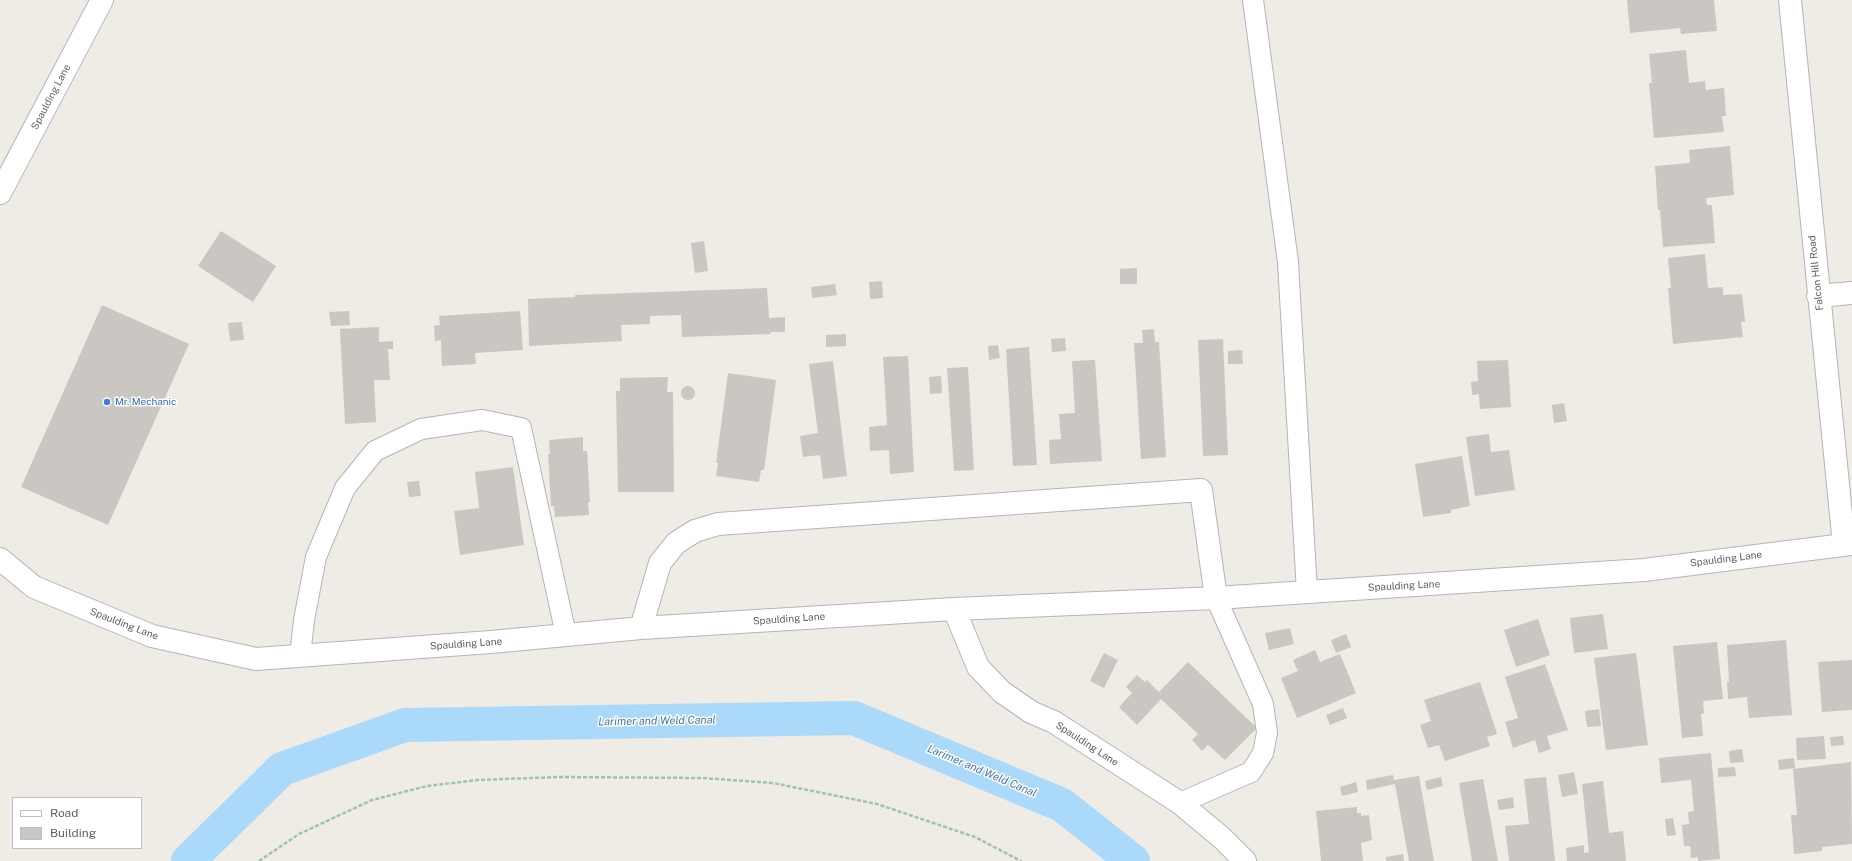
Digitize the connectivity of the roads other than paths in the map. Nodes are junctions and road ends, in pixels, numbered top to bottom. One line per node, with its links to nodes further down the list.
1 (102, 0): 4 (street, Spaulding Lane)
2 (1253, 0): 9 (lane)
3 (1790, 0): 6 (street, Falcon Hill Road)
4 (0, 193)
5 (1852, 293): 6 (street)
6 (1818, 296): 7 (street, Falcon Hill Road)
7 (1848, 544): 9 (street, Spaulding Lane)
8 (0, 559): 14 (street, Spaulding Lane)
9 (1307, 592): 10 (street, Spaulding Lane)
10 (1216, 598): 11 (street, Spaulding Lane); 12 (street); 15 (lane)
11 (954, 609): 12 (street, Spaulding Lane); 15 (street, Spaulding Lane)
12 (641, 628): 13 (street, Spaulding Lane)
13 (566, 635): 14 (street, Spaulding Lane); 14 (lane)
14 (300, 656)
15 (1180, 803): 16 (street, Spaulding Lane)
16 (1246, 861)

